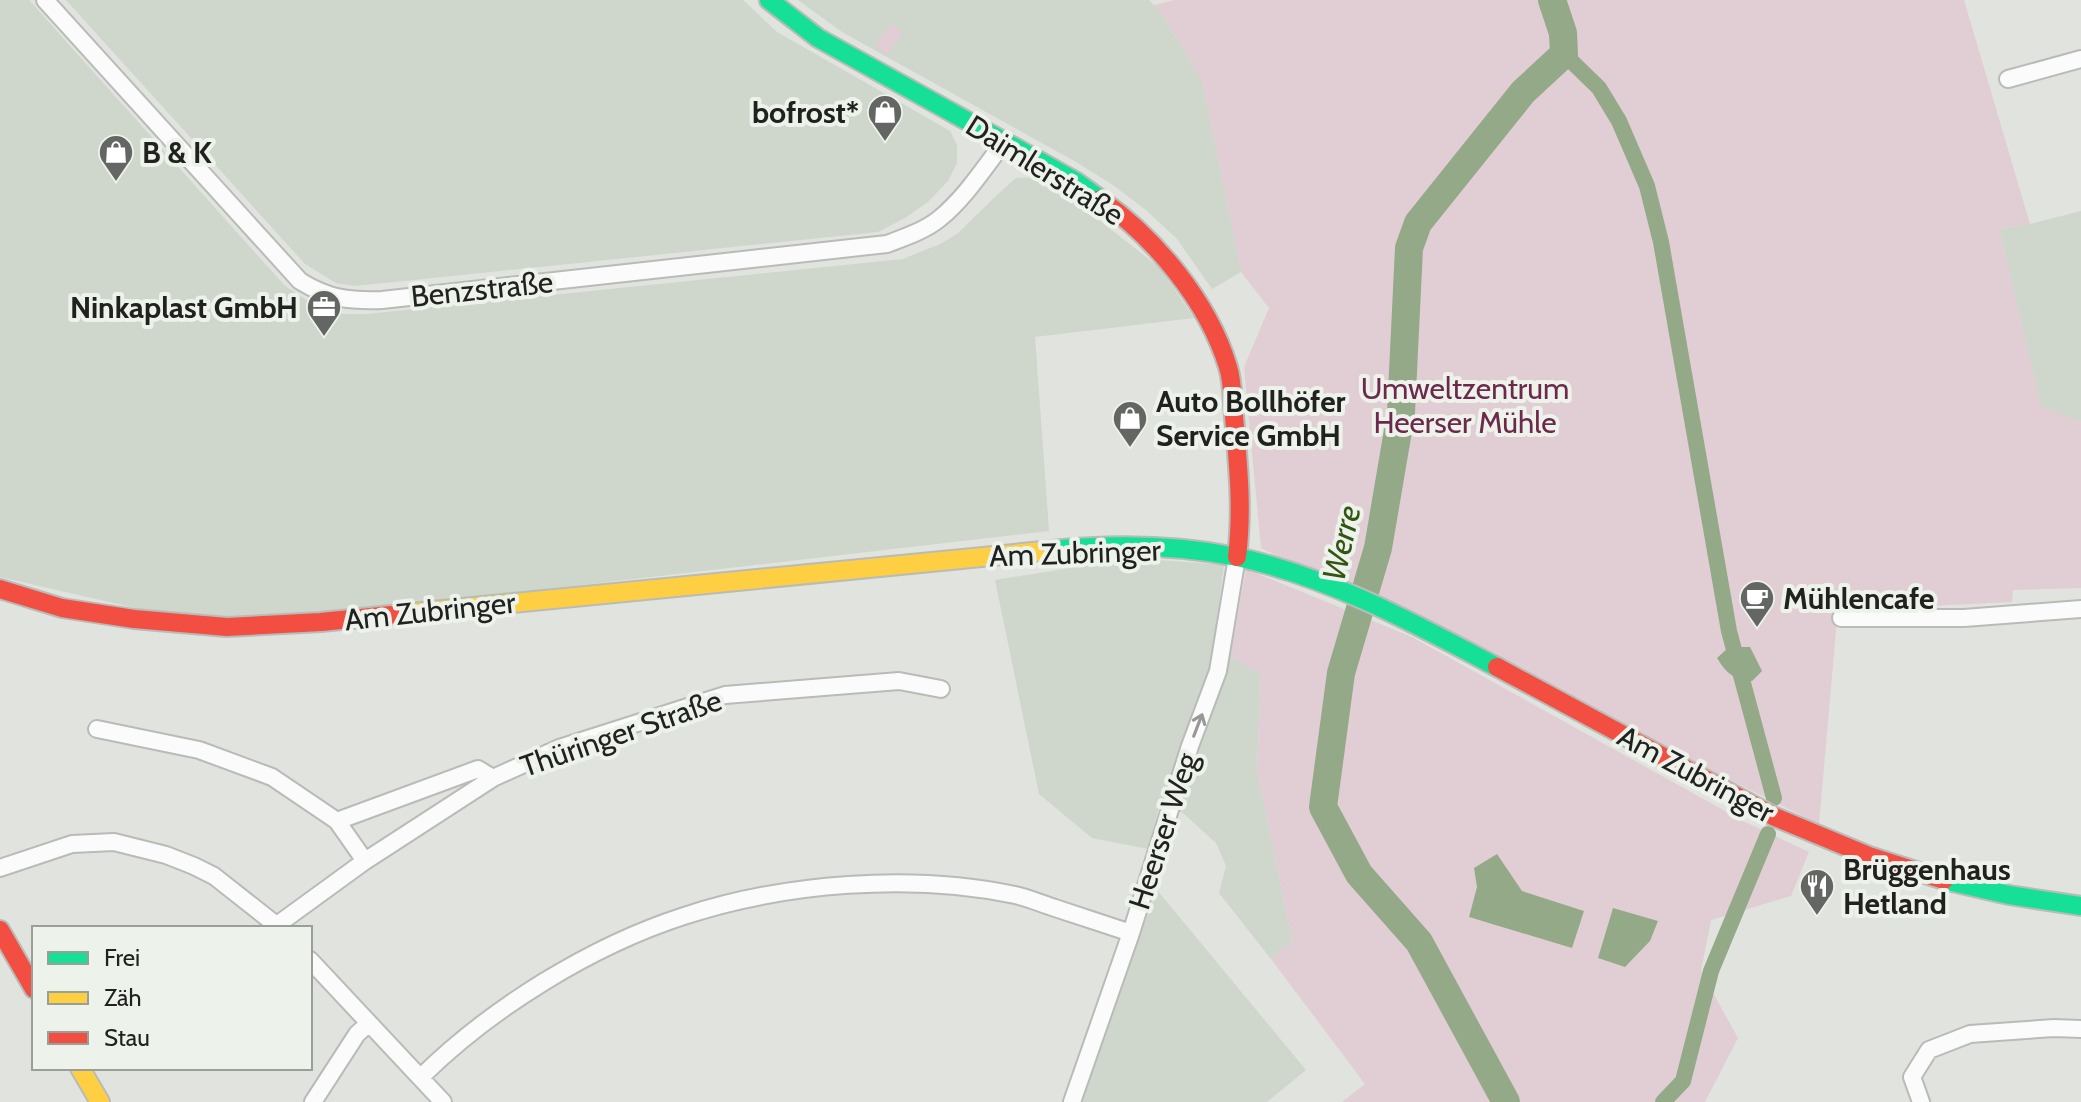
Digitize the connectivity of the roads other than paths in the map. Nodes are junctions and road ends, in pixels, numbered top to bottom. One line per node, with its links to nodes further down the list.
1 (45, 0): 5 (street, Benzstraße)
2 (769, 0): 5 (main road, Daimlerstraße)
3 (2081, 59): 4 (street)
4 (2008, 79)
5 (1004, 142): 6 (main road, Daimlerstraße)
6 (1237, 557): 7 (main road, Am Zubringer); 16 (main road, Am Zubringer); 19 (street, Heerser Weg, one-way to 6)
7 (0, 589)
8 (2081, 609): 9 (street)
9 (1841, 618)
10 (941, 689): 12 (street, Thüringer Straße)
11 (97, 729): 13 (street)
12 (493, 778): 13 (street, Thüringer Straße); 14 (street, Thüringer Straße)
13 (337, 821): 14 (street)
14 (365, 861): 17 (street, Thüringer Straße)
15 (0, 868): 17 (street)
16 (2081, 906)
17 (279, 926)
18 (0, 930): 21 (main road)
19 (1131, 933): 25 (street); 29 (street, Heerser Weg)
20 (312, 962): 22 (street)
21 (32, 986)
22 (369, 1023): 25 (street); 27 (street)
23 (2081, 1029): 30 (street)
24 (81, 1070): 26 (main road)
25 (421, 1077): 28 (street)
26 (100, 1102)
27 (313, 1102)
28 (443, 1102)
29 (1072, 1102)
30 (1921, 1102)

